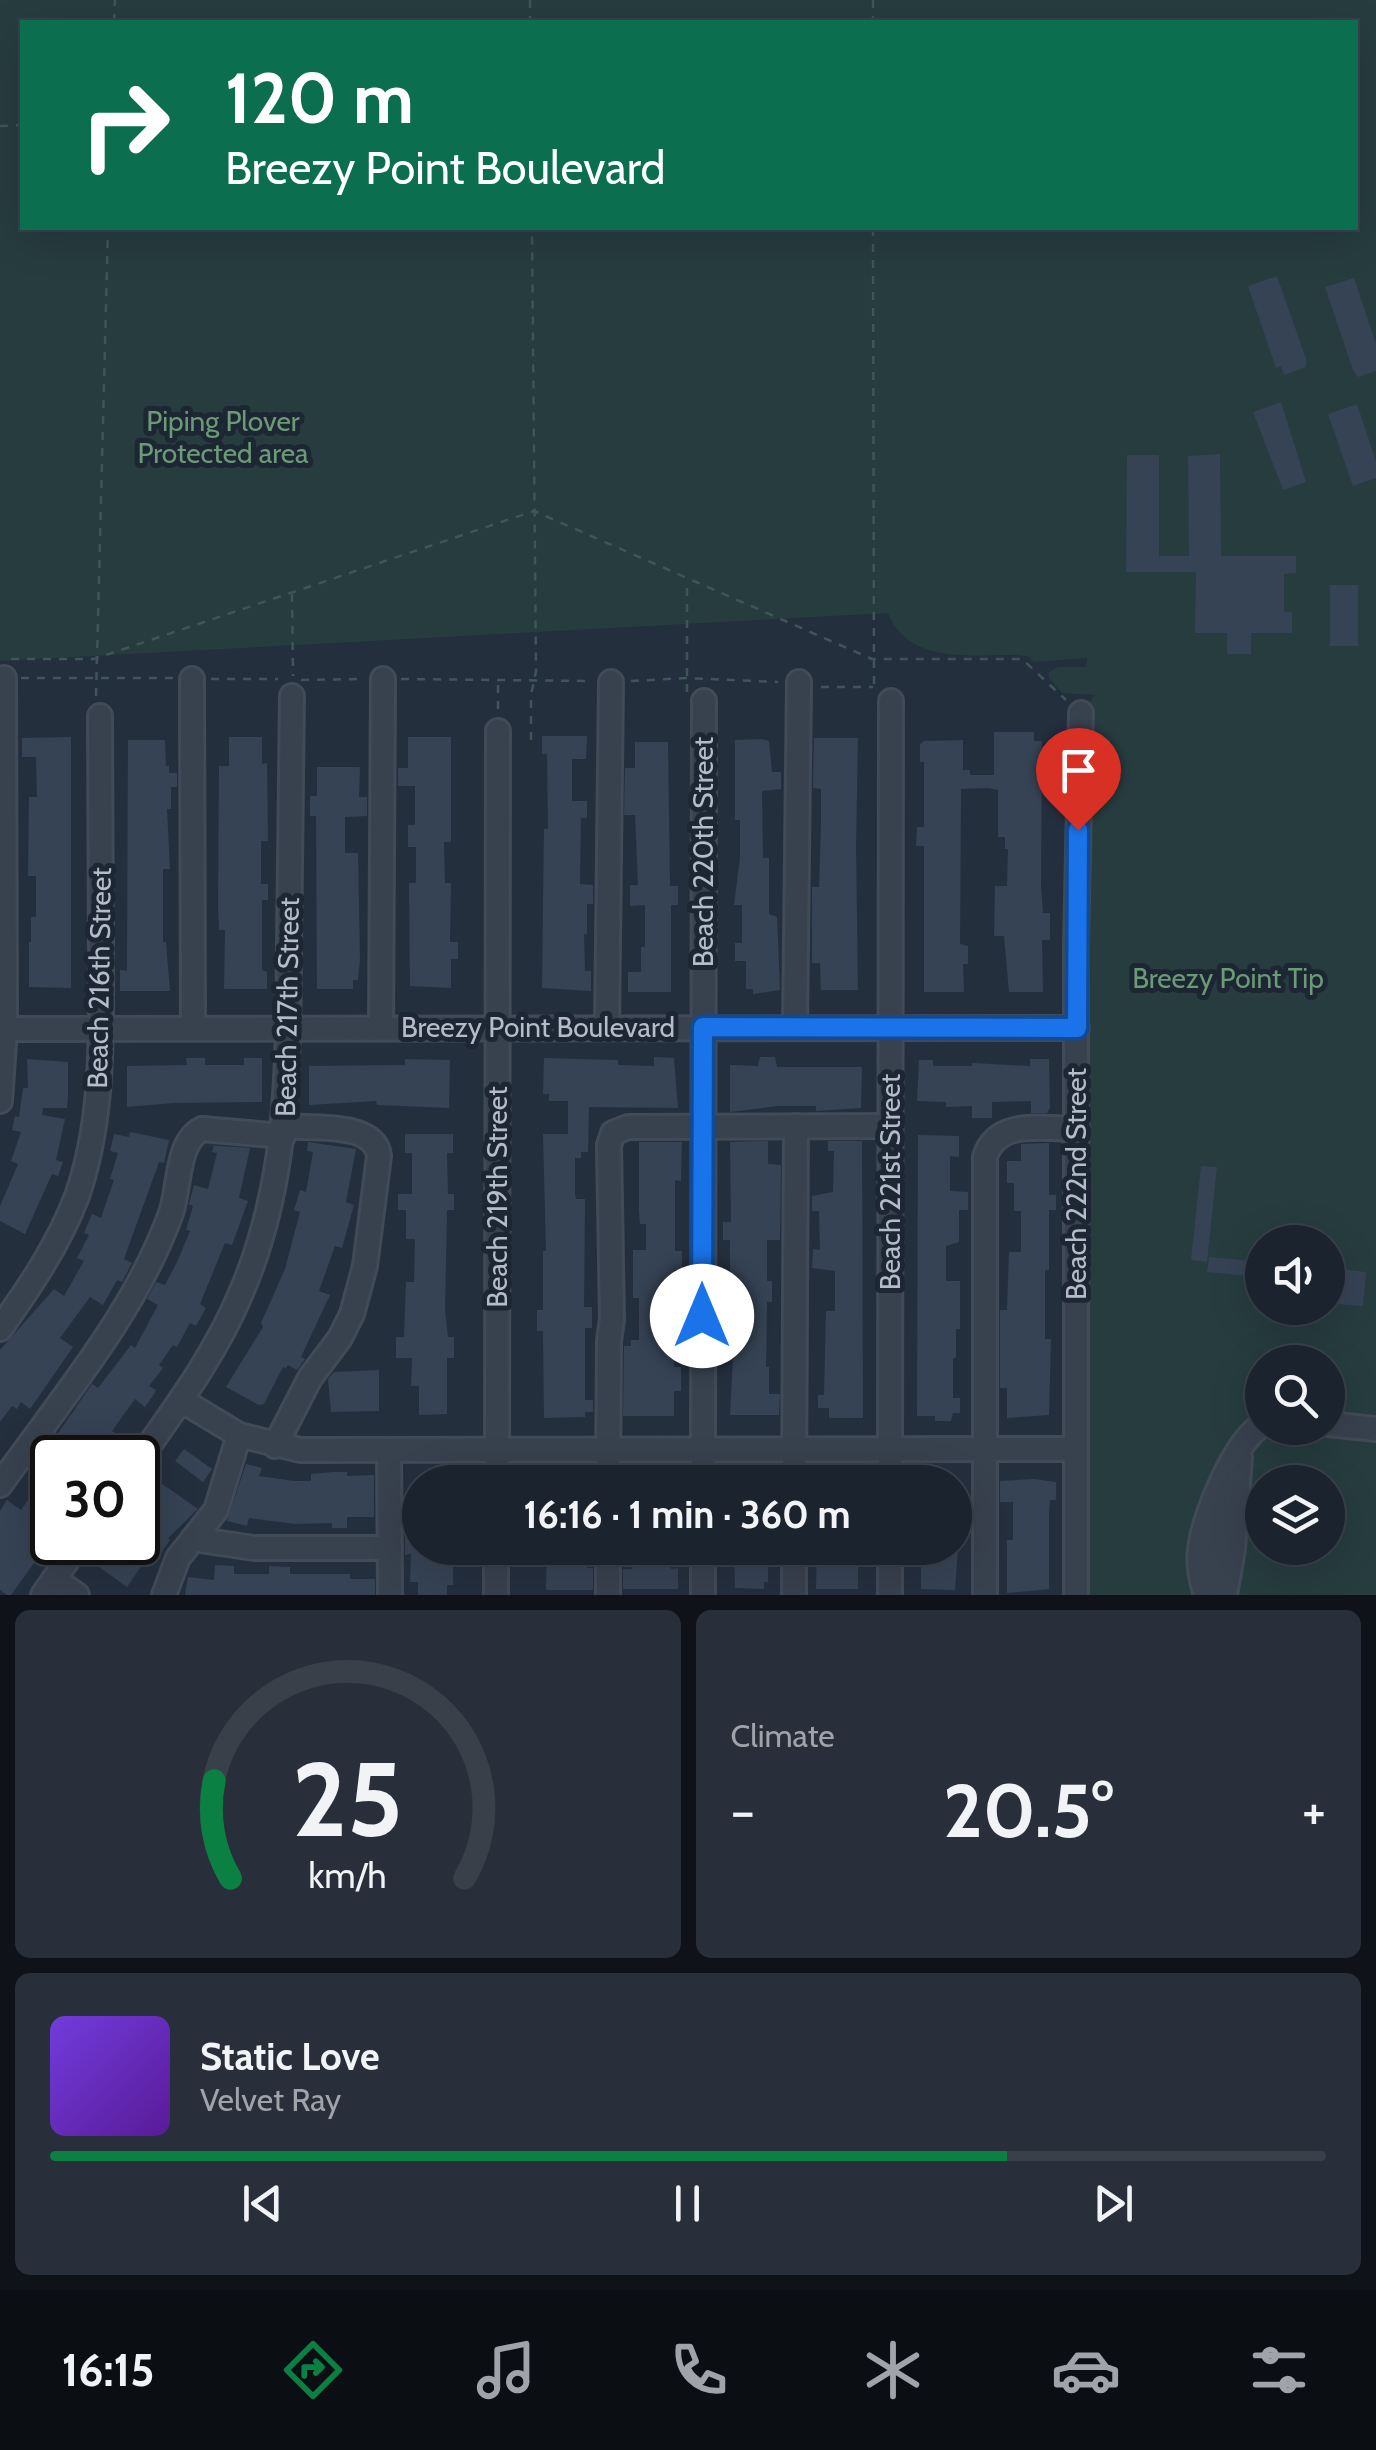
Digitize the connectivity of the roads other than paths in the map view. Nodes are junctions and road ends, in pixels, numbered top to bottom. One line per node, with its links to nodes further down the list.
1 (2, 669): 22 (street)
2 (192, 678): 18 (street)
3 (382, 679): 13 (street)
4 (611, 682): 15 (street)
5 (799, 682): 19 (street)
6 (292, 688): 12 (street, Beach 217th Street)
7 (879, 695): 20 (street, Beach 221st Street)
8 (696, 700): 16 (street, Beach 220th Street)
9 (1080, 713): 21 (street, Beach 222nd Street)
10 (100, 716): 17 (street, Beach 216th Street)
11 (498, 731): 14 (street, Beach 219th Street)
12 (289, 1027): 13 (street, Breezy Point Boulevard); 18 (street, Breezy Point Boulevard); 28 (street, Beach 217th Street)
13 (381, 1027): 14 (street, Breezy Point Boulevard)
14 (497, 1027): 15 (street, Breezy Point Boulevard); 37 (street, Beach 219th Street)
15 (607, 1027): 16 (street, Breezy Point Boulevard)
16 (703, 1027): 19 (street, Breezy Point Boulevard); 26 (street, Beach 220th Street)
17 (101, 1028): 18 (street, Breezy Point Boulevard); 22 (street, Breezy Point Boulevard); 29 (street, Beach 216th Street)
18 (193, 1028)
19 (795, 1028): 20 (street, Breezy Point Boulevard)
20 (890, 1028): 21 (street, Breezy Point Boulevard); 25 (street, Beach 221st Street)
21 (1077, 1028): 27 (street, Beach 222nd Street)
22 (2, 1029): 23 (street)
23 (0, 1102)
24 (796, 1126): 25 (street); 26 (street); 39 (street)
25 (890, 1126): 40 (street, Beach 221st Street)
26 (702, 1127): 38 (street); 41 (street, Beach 220th Street)
27 (1076, 1128): 42 (street); 43 (street, Beach 222nd Street)
28 (284, 1131): 30 (street, Beach 217th Street); 36 (street); 51 (street)
29 (0, 1329)
30 (181, 1400): 33 (street, Beach 217th Street); 34 (street)
31 (1345, 1426): 32 (street)
32 (1376, 1430)
33 (157, 1435)
34 (239, 1435): 36 (street); 52 (street)
35 (1245, 1442): 45 (street)
36 (274, 1446): 44 (street)
37 (497, 1448): 38 (street); 44 (street); 46 (street, Beach 219th Street)
38 (608, 1448): 41 (street); 47 (street)
39 (794, 1448): 40 (street); 41 (street); 49 (street)
40 (890, 1448): 42 (street); 50 (street, Beach 221st Street)
41 (702, 1449): 48 (street, Beach 220th Street)
42 (986, 1449): 43 (street); 69 (street)
43 (1076, 1449): 70 (street, Beach 222nd Street)
44 (390, 1450): 53 (street)
45 (1240, 1450): 71 (street); 72 (street)
46 (497, 1465)
47 (608, 1465)
48 (702, 1465)
49 (794, 1465)
50 (890, 1465)
51 (0, 1485)
52 (194, 1538): 53 (street); 62 (street)
53 (390, 1548): 63 (street)
54 (64, 1565): 60 (street)
55 (496, 1565): 64 (street)
56 (608, 1565): 65 (street)
57 (703, 1565): 66 (street)
58 (794, 1565): 67 (street)
59 (890, 1565): 68 (street)
60 (49, 1587): 61 (street)
61 (77, 1595)
62 (164, 1595)
63 (390, 1595)
64 (496, 1595)
65 (608, 1595)
66 (703, 1595)
67 (794, 1595)
68 (890, 1595)
69 (985, 1595)
70 (1076, 1595)
71 (1206, 1595)
72 (1222, 1595)

